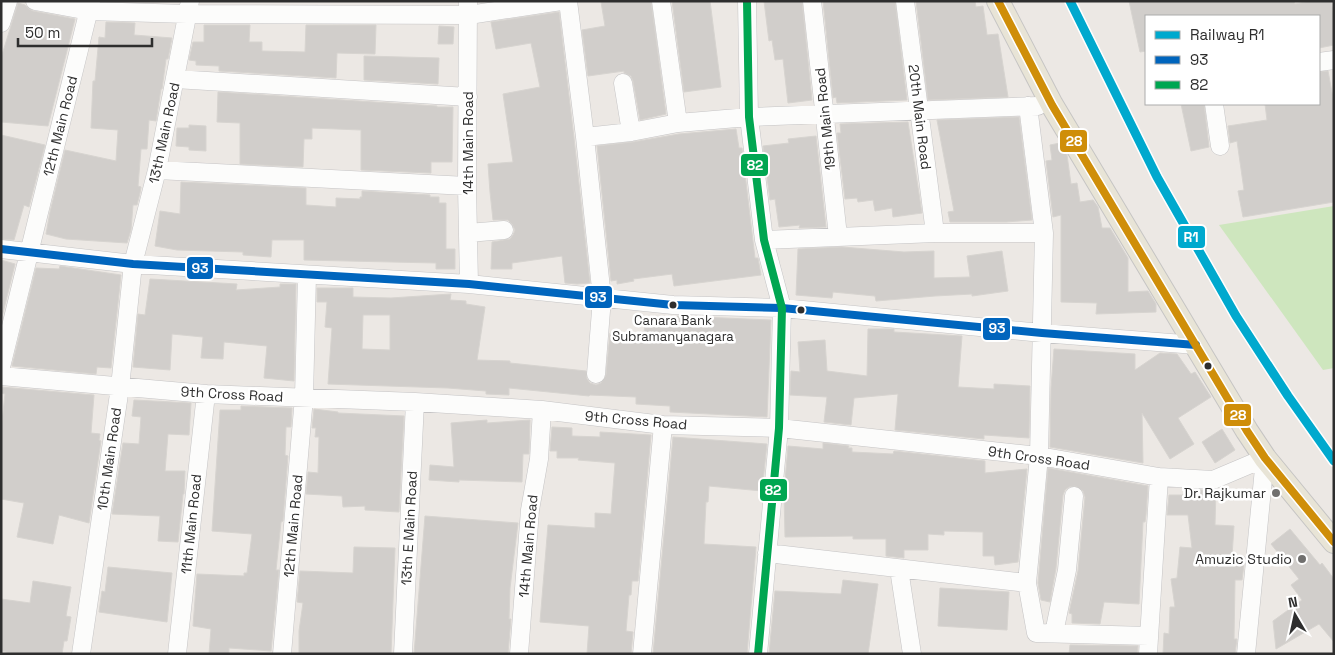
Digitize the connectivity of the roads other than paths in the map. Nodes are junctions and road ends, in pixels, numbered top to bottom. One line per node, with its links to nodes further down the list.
1 (8, 1): 13 (street)
2 (35, 1): 10 (street)
3 (561, 1): 12 (street)
4 (568, 1): 27 (street)
5 (662, 1): 25 (street)
6 (747, 1): 24 (street)
7 (812, 1): 23 (street, 19th Main Road)
8 (905, 1): 22 (street, 20th Main Road)
9 (998, 1): 19 (main road)
10 (90, 6): 11 (street); 38 (street, 12th Main Road)
11 (188, 7): 12 (street); 16 (street, 13th Main Road)
12 (469, 8): 18 (street, 14th Main Road)
13 (1, 23)
14 (1334, 60): 15 (street)
15 (1320, 62)
16 (175, 79): 18 (street); 29 (street, 13th Main Road)
17 (623, 83): 26 (street)
18 (468, 97): 30 (street, 14th Main Road)
19 (1052, 105): 21 (street); 45 (main road)
20 (1214, 105): 28 (street)
21 (1028, 106): 22 (street); 34 (street)
22 (919, 110): 23 (street); 33 (street, 20th Main Road)
23 (824, 115): 24 (street); 35 (street, 19th Main Road)
24 (749, 117): 25 (street); 36 (street)
25 (678, 123): 26 (street)
26 (631, 132): 27 (street)
27 (585, 137): 42 (street)
28 (1220, 146)
29 (157, 170): 30 (street); 39 (street, 13th Main Road)
30 (467, 186): 32 (street, 14th Main Road)
31 (504, 230): 32 (street)
32 (468, 233): 41 (street, 14th Main Road)
33 (936, 233): 34 (street); 35 (street)
34 (1044, 233): 44 (street)
35 (838, 236): 36 (street)
36 (764, 240): 43 (street)
37 (1, 249): 38 (street)
38 (30, 251): 39 (street); 46 (street, 12th Main Road)
39 (134, 264): 40 (street); 49 (street, 10th Main Road)
40 (307, 275): 41 (street); 51 (street, 12th Main Road)
41 (469, 284): 42 (street)
42 (602, 298): 43 (street); 47 (street)
43 (782, 308): 44 (street); 55 (street)
44 (1042, 333): 45 (street); 56 (street)
45 (1196, 344): 57 (main road)
46 (1, 367)
47 (596, 374)
48 (1, 376): 49 (street, 9th Cross Road)
49 (120, 387): 50 (street, 9th Cross Road); 66 (street, 10th Main Road)
50 (206, 394): 51 (street, 9th Cross Road); 67 (street, 11th Main Road)
51 (304, 397): 52 (street, 9th Cross Road); 68 (street, 12th Main Road)
52 (415, 402): 53 (street, 9th Cross Road); 69 (street, 13th E Main Road)
53 (542, 410): 54 (street, 9th Cross Road); 70 (street, 14th Main Road)
54 (663, 425): 55 (street, 9th Cross Road); 71 (street)
55 (778, 428): 56 (street, 9th Cross Road); 61 (street)
56 (1039, 456): 58 (street, 9th Cross Road); 63 (street)
57 (1265, 458): 58 (street, 9th Cross Road); 60 (main road); 74 (street)
58 (1159, 477): 65 (street)
59 (1074, 496): 64 (street)
60 (1334, 542)
61 (767, 553): 62 (street); 72 (street)
62 (899, 569): 63 (street); 73 (street)
63 (1027, 584): 64 (street)
64 (1054, 633): 65 (street)
65 (1149, 645)
66 (81, 654)
67 (177, 654)
68 (282, 654)
69 (403, 654)
70 (519, 654)
71 (642, 654)
72 (758, 654)
73 (912, 654)
74 (1246, 654)

